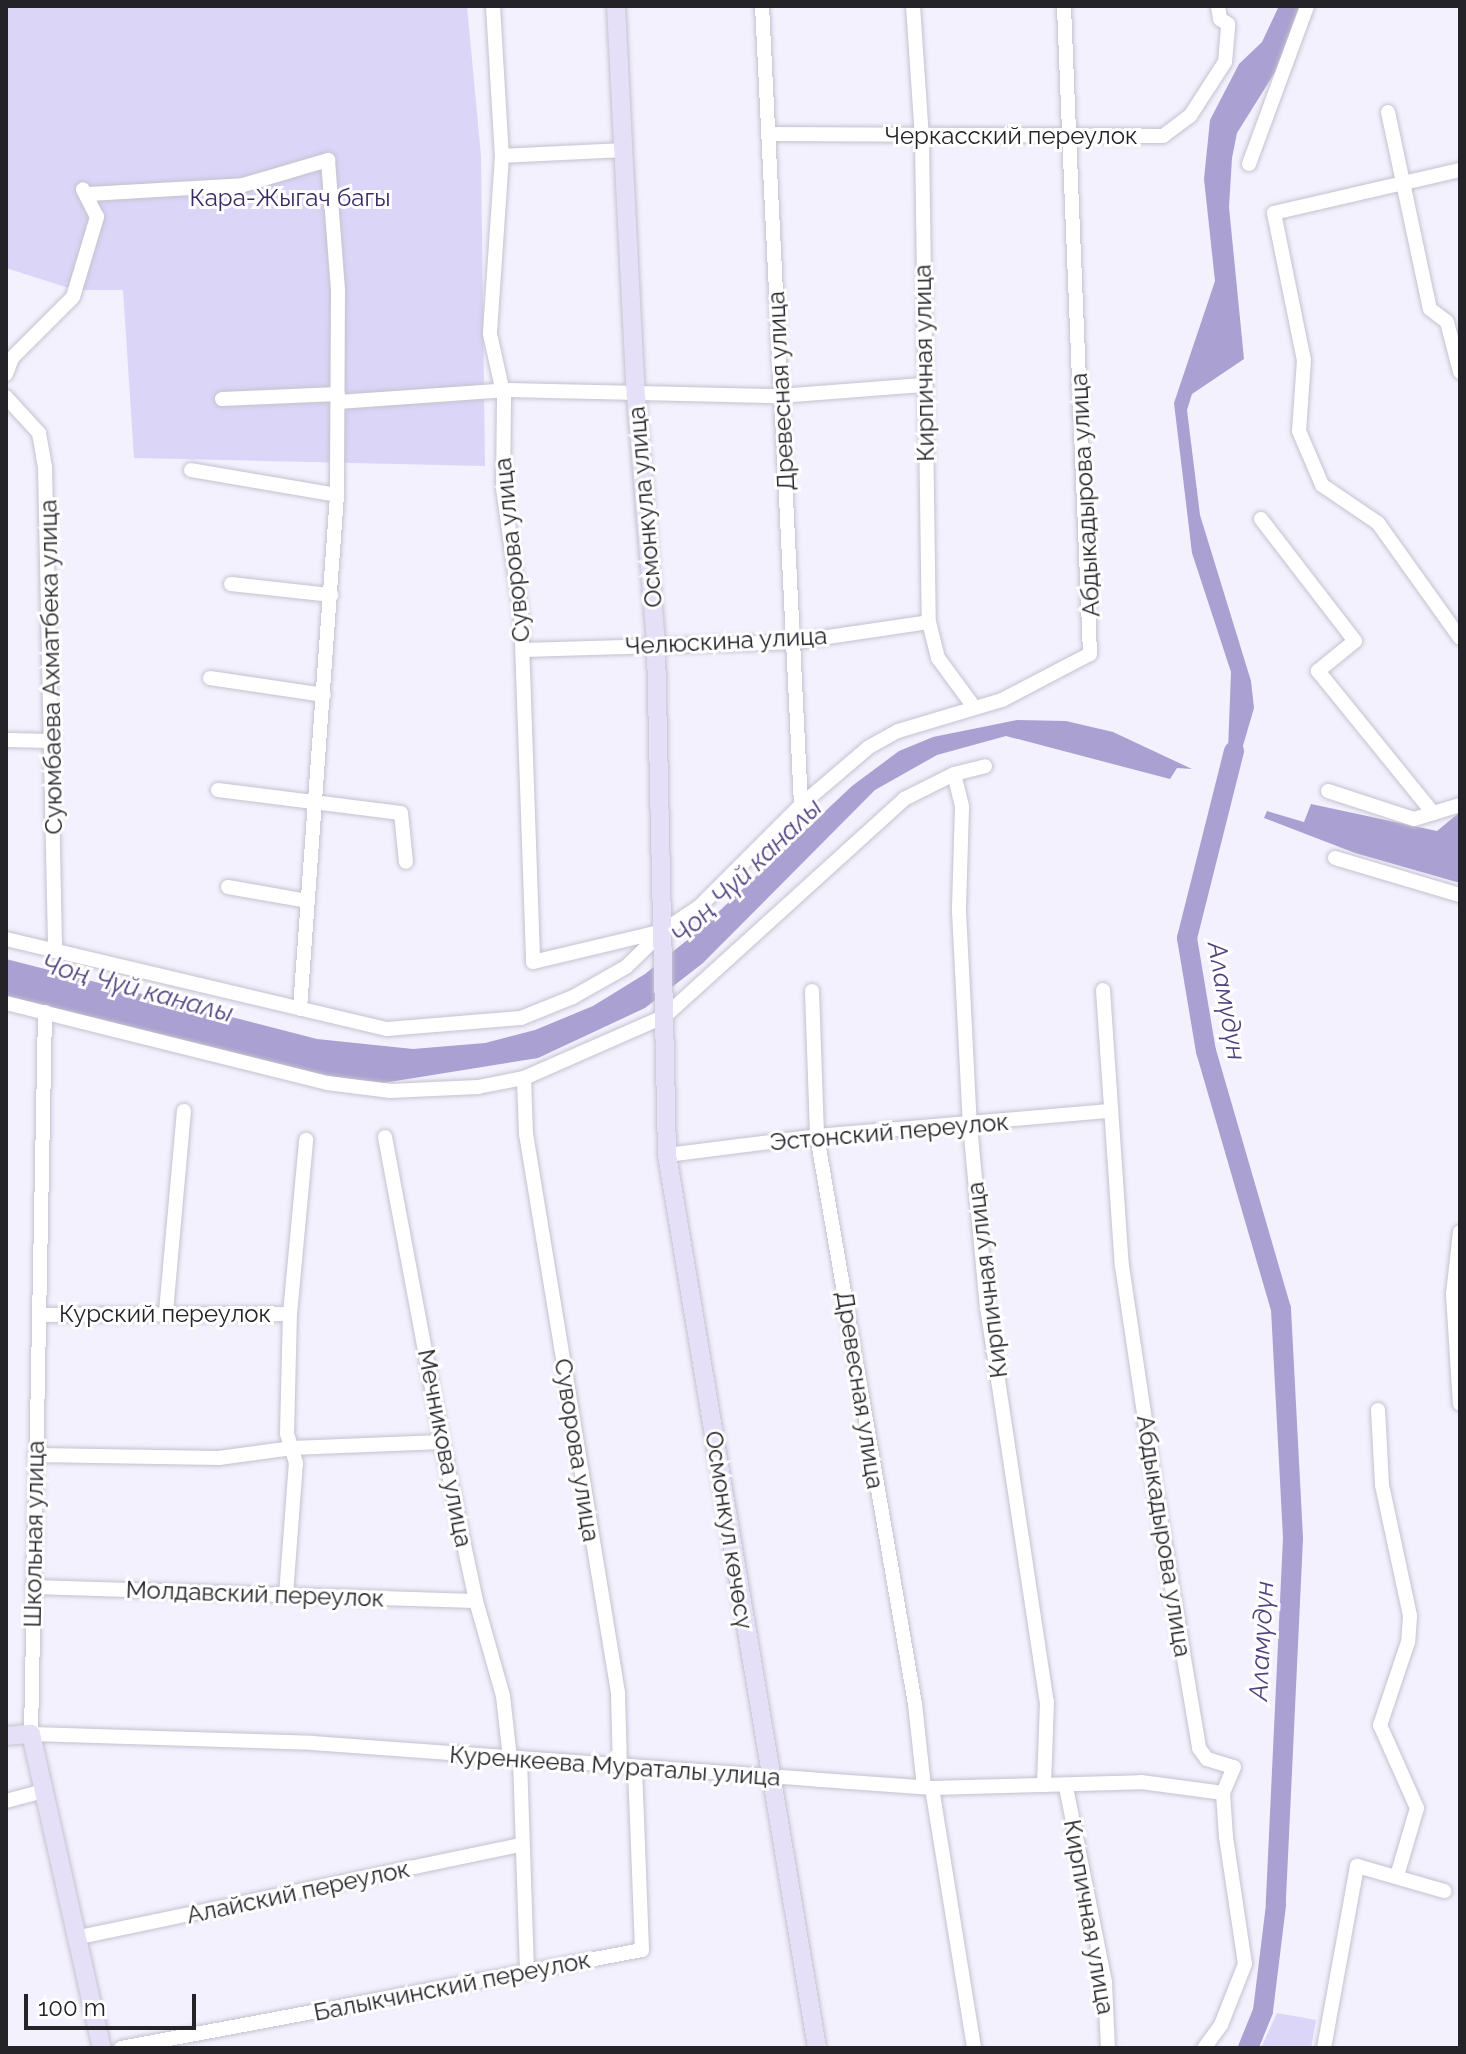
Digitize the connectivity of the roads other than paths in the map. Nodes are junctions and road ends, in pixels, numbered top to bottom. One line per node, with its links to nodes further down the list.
1 (493, 6): 13 (street, Суворова улица)
2 (616, 6): 12 (street, Осмонкула улица)
3 (762, 6): 9 (street, Древесная улица)
4 (913, 6): 11 (street, Кирпичная улица)
5 (1064, 6): 10 (street, Абдыкадырова улица)
6 (1218, 6): 10 (street, Черкасский переулок)
7 (1307, 6): 14 (street)
8 (1388, 112): 16 (street)
9 (769, 134): 11 (street, Черкасский переулок); 22 (street, Древесная улица)
10 (1069, 136): 11 (street, Черкасский переулок); 38 (street, Абдыкадырова улица)
11 (922, 137): 19 (street, Кирпичная улица)
12 (623, 150): 13 (street); 21 (street, Осмонкула улица)
13 (502, 156): 20 (street, Суворова улица)
14 (1249, 164)
15 (1460, 170): 16 (street)
16 (1403, 182): 17 (street); 32 (street)
17 (1460, 372)
18 (6, 374): 24 (street)
19 (923, 385): 22 (street); 31 (street, Кирпичная улица)
20 (502, 391): 21 (street); 24 (street); 35 (street, Суворова улица)
21 (636, 395): 22 (street); 34 (street, Осмонкула улица)
22 (780, 396): 33 (street, Древесная улица)
23 (6, 397): 40 (street, Суюмбаева Ахматбека улица)
24 (338, 398): 25 (street); 27 (street)
25 (222, 399)
26 (191, 470): 27 (street)
27 (337, 495): 30 (street)
28 (1261, 519): 48 (street)
29 (231, 584): 30 (street)
30 (331, 595): 37 (street)
31 (929, 622): 33 (street, Челюскина улица); 38 (street, Кирпичная улица)
32 (1460, 638)
33 (794, 642): 34 (street, Челюскина улица); 46 (street, Древесная улица)
34 (656, 646): 35 (street, Челюскина улица); 54 (street, Осмонкула улица)
35 (523, 650): 54 (street, Суворова улица)
36 (210, 678): 37 (street)
37 (324, 695): 45 (street)
38 (974, 707): 46 (street, Абдыкадырова улица)
39 (6, 740): 40 (street)
40 (53, 741): 56 (street, Суюмбаева Ахматбека улица)
41 (985, 766): 42 (street)
42 (954, 774): 62 (street); 66 (street, Кирпичная улица)
43 (218, 790): 45 (street)
44 (1328, 791): 48 (street)
45 (316, 800): 50 (street); 53 (street)
46 (801, 805): 54 (street, Абдыкадырова улица)
47 (1460, 805): 48 (street)
48 (1433, 813)
49 (1335, 858): 52 (street)
50 (406, 862)
51 (228, 887): 53 (street)
52 (1460, 895)
53 (307, 901): 60 (street)
54 (663, 936): 60 (street); 62 (street, Осмонкула улица)
55 (6, 939): 56 (street)
56 (55, 951): 60 (street)
57 (1103, 990): 65 (street, Абдыкадырова улица)
58 (812, 991): 67 (street, Древесная улица)
59 (6, 1003): 61 (street)
60 (300, 1009)
61 (45, 1012): 63 (street); 74 (street, Школьная улица)
62 (664, 1012): 63 (street); 70 (street, Осмонкул көчөсү)
63 (524, 1078): 86 (street, Суворова улица)
64 (184, 1111): 72 (street)
65 (1110, 1111): 66 (street, Эстонский переулок); 92 (street, Абдыкадырова улица)
66 (970, 1125): 67 (street, Эстонский переулок); 88 (street, Кирпичная улица)
67 (817, 1136): 70 (street, Эстонский переулок); 89 (street, Древесная улица)
68 (385, 1137): 77 (street, Мечникова улица)
69 (306, 1140): 73 (street, Курский переулок)
70 (667, 1155): 87 (street, Осмонкул көчөсү)
71 (1460, 1232): 75 (street)
72 (166, 1312): 73 (street, Курский переулок); 74 (street, Курский переулок)
73 (290, 1314): 78 (street, Курский переулок)
74 (40, 1315): 79 (street, Школьная улица)
75 (1460, 1404)
76 (1378, 1410): 95 (street)
77 (442, 1442): 78 (street); 82 (street, Мечникова улица)
78 (292, 1448): 79 (street); 81 (street, Курский переулок)
79 (35, 1455): 80 (street, Школьная улица)
80 (33, 1587): 81 (street, Молдавский переулок); 83 (street, Школьная улица)
81 (286, 1595): 82 (street, Молдавский переулок)
82 (476, 1601): 85 (street, Мечникова улица)
83 (31, 1734): 84 (street, Куренкеева Мураталы улица); 85 (street, Куренкеева Мураталы улица); 91 (street, Школьная улица)
84 (6, 1736)
85 (515, 1759): 86 (street, Куренкеева Мураталы улица); 94 (street, Мечникова улица)
86 (628, 1768): 87 (street, Куренкеева Мураталы улица); 98 (street, Суворова улица)
87 (769, 1775): 89 (street, Куренкеева Мураталы улица); 102 (street, Осмонкул көчөсү)
88 (1044, 1785): 89 (street, Куренкеева Мураталы улица); 90 (street, Куренкеева Мураталы улица)
89 (928, 1787): 103 (street, Древесная улица)
90 (1066, 1787): 92 (street, Куренкеева Мураталы улица); 104 (street, Кирпичная улица)
91 (40, 1792): 93 (street); 97 (street, Школьная улица)
92 (1223, 1793): 105 (street, Абдыкадырова улица)
93 (6, 1801)
94 (520, 1845): 97 (street, Алайский переулок); 99 (street, Мечникова улица)
95 (1397, 1876): 96 (street); 106 (street)
96 (1444, 1891)
97 (75, 1938): 100 (street, Школьная улица)
98 (642, 1950): 99 (street, Балыкчинский переулок)
99 (527, 1972): 101 (street, Балыкчинский переулок)
100 (102, 2048)
101 (121, 2048)
102 (817, 2048)
103 (974, 2048)
104 (1108, 2048)
105 (1204, 2048)
106 (1324, 2048)

